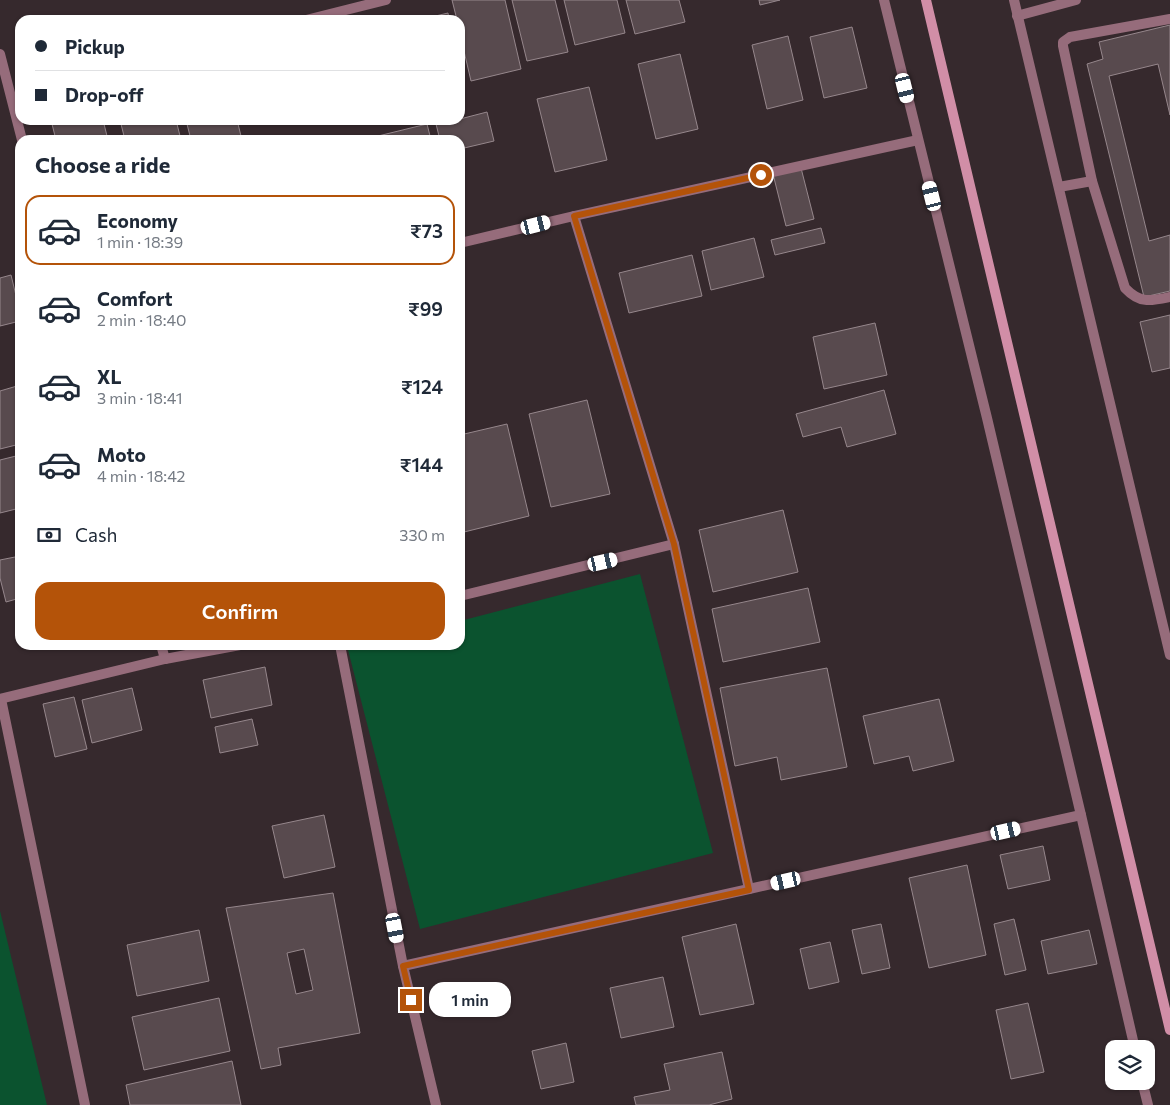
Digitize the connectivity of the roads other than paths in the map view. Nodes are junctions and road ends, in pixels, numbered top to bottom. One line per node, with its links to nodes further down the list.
1 (386, 0): 7 (street)
2 (884, 0): 12 (street)
3 (926, 0): 29 (street)
4 (1014, 0): 8 (street)
5 (1076, 0): 6 (street)
6 (1050, 3): 8 (street)
7 (326, 15)
8 (1018, 16): 14 (street)
9 (1170, 19): 13 (street)
10 (0, 54): 11 (street)
11 (15, 93)
12 (918, 140): 15 (street); 26 (street)
13 (1092, 181): 14 (street); 17 (street)
14 (1059, 187): 23 (street)
15 (574, 216): 16 (street); 18 (street)
16 (465, 242)
17 (1170, 297)
18 (674, 544): 19 (street); 27 (street)
19 (465, 595)
20 (162, 650): 24 (street)
21 (215, 650): 24 (street)
22 (341, 650): 28 (street)
23 (1170, 655)
24 (165, 660): 25 (street)
25 (1, 699): 32 (street)
26 (1081, 814): 27 (street); 30 (street)
27 (749, 890): 28 (street)
28 (403, 966): 33 (street)
29 (1170, 1030)
30 (1133, 1040)
31 (1144, 1090): 34 (street)
32 (85, 1105)
33 (436, 1105)
34 (1148, 1105)

